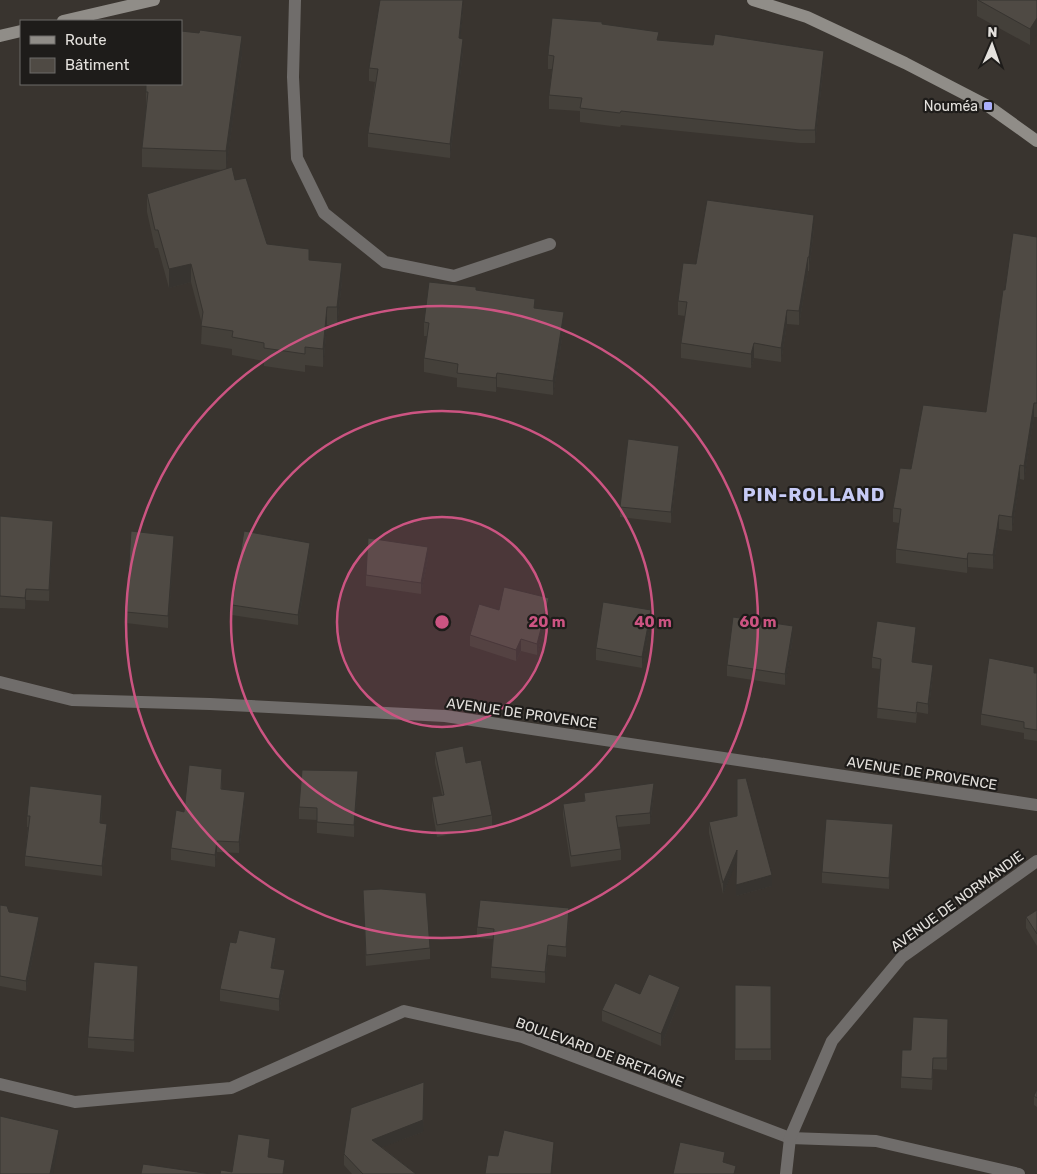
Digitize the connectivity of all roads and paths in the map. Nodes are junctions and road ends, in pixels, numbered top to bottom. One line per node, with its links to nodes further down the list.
1 (154, 0): 4 (street)
2 (295, 0): 8 (street)
3 (753, 0): 7 (street)
4 (67, 20)
5 (20, 31): 6 (street)
6 (0, 36)
7 (1037, 141)
8 (550, 244)
9 (0, 682): 10 (street, AVENUE DE PROVENCE)
10 (1037, 805)
11 (1037, 861): 13 (street, AVENUE DE NORMANDIE)
12 (0, 1084): 13 (street, BOULEVARD DE BRETAGNE)
13 (790, 1138): 14 (street, AVENUE DE NORMANDIE); 15 (street, BOULEVARD DE BRETAGNE)
14 (786, 1174)
15 (1019, 1174)

